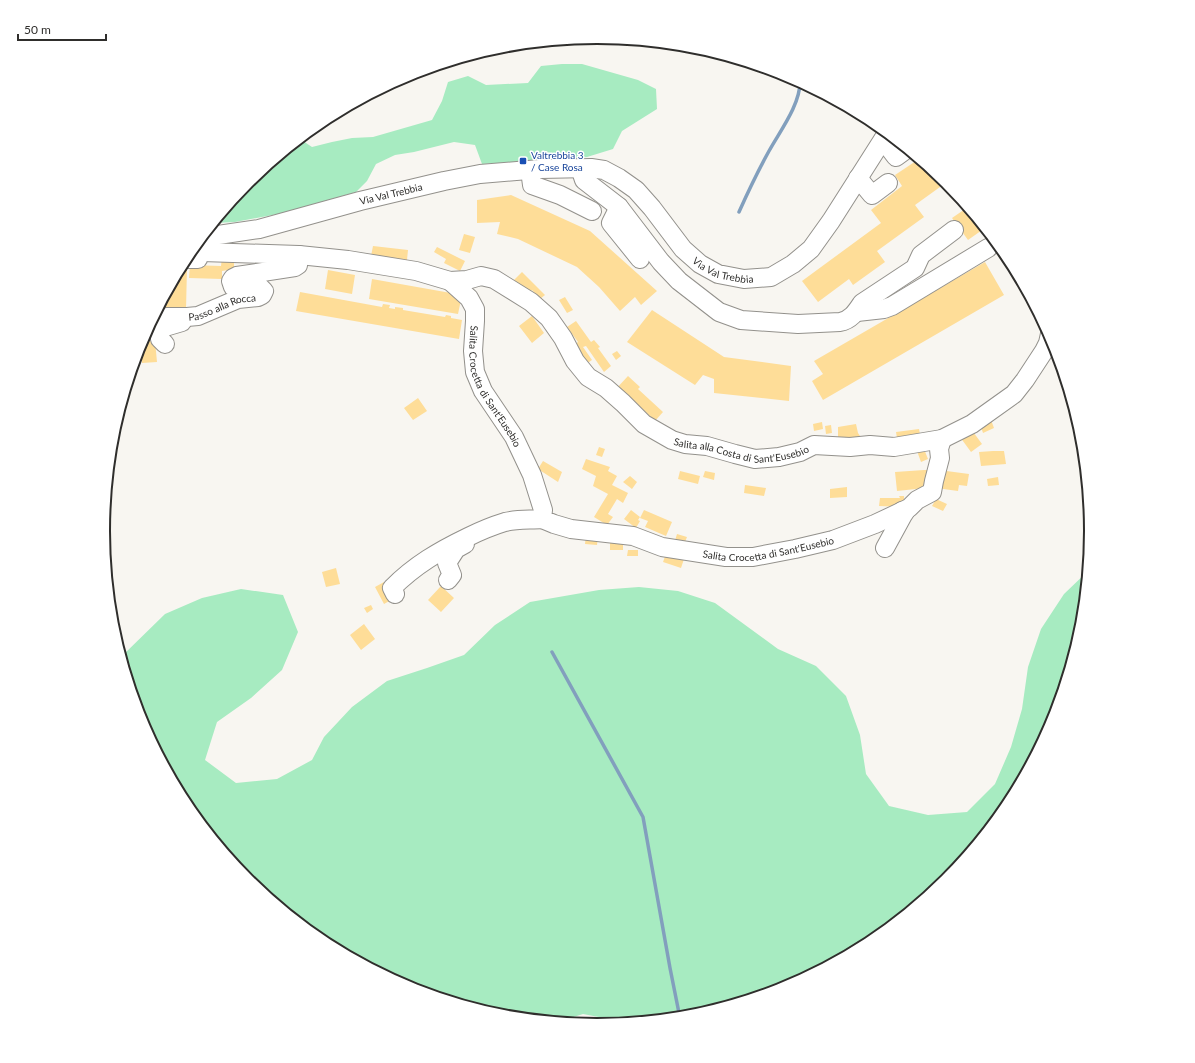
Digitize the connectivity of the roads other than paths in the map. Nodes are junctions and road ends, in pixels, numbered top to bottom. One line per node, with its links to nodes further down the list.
1 (884, 138): 6 (street, Via Val Trebbia)
2 (887, 140): 3 (street, Via Val Trebbia)
3 (903, 152)
4 (580, 168): 5 (street, Via Val Trebbia); 6 (street, Via Val Trebbia); 8 (street)
5 (530, 170): 9 (street); 12 (street, Via Val Trebbia)
6 (858, 178): 7 (street)
7 (888, 183)
8 (619, 207): 15 (street); 17 (street)
9 (592, 211)
10 (954, 230): 17 (street)
11 (988, 248): 17 (street)
12 (201, 249)
13 (199, 252): 14 (street, Via Val Trebbia)
14 (299, 254): 16 (street, Via Val Trebbia); 18 (street, Passo alla Rocca)
15 (640, 259)
16 (450, 281): 22 (street, Salita alla Costa di Sant'Eusebio); 24 (street, Salita Crocetta di Sant'Eusebio)
17 (856, 312)
18 (187, 317): 19 (street, Passo alla Rocca); 20 (street)
19 (159, 318)
20 (166, 344)
21 (1048, 344): 22 (street, Salita alla Costa di Sant'Eusebio)
22 (942, 438): 23 (street, Salita Crocetta di Sant'Eusebio)
23 (902, 511): 24 (street, Salita Crocetta di Sant'Eusebio); 26 (street)
24 (542, 519): 25 (street, Salita Crocetta di Sant'Eusebio)
25 (470, 536): 27 (street); 28 (street, Salita Crocetta di Sant'Eusebio)
26 (885, 548)
27 (448, 580)
28 (395, 594)

